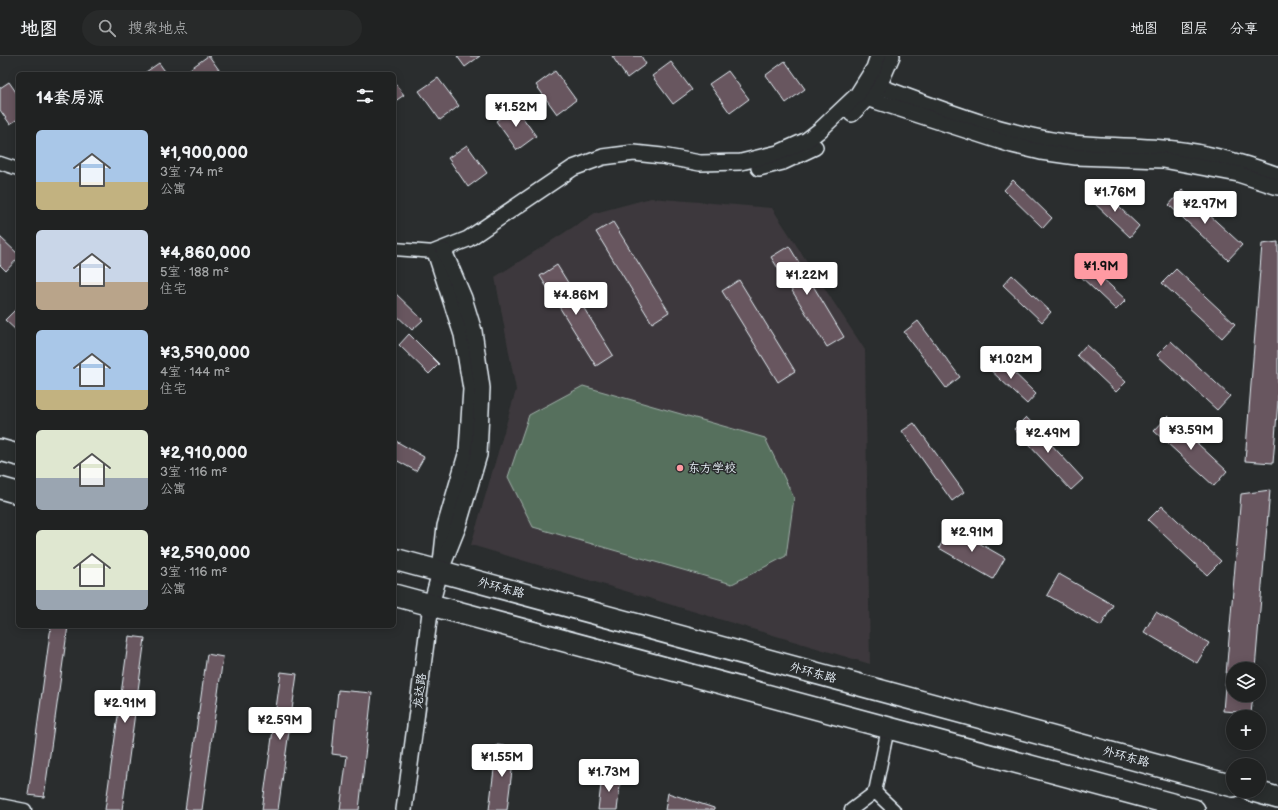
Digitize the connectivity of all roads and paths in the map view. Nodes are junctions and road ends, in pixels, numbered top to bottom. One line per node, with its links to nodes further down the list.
1 (878, 56): 3 (street)
2 (892, 56): 3 (street)
3 (872, 84): 4 (street); 7 (street)
4 (862, 96): 8 (street); 10 (street)
5 (0, 163): 6 (street)
6 (16, 168)
7 (1278, 175)
8 (1278, 187)
9 (396, 249): 10 (street)
10 (441, 256): 16 (street, 龙达路)
11 (0, 450): 12 (highway)
12 (16, 454)
13 (0, 488): 14 (highway)
14 (16, 492)
15 (396, 560): 16 (highway, 外环东路)
16 (440, 572): 18 (street, 龙达路); 20 (highway, 外环东路)
17 (396, 596): 18 (highway)
18 (431, 605): 19 (highway); 26 (street, 龙达路)
19 (888, 728): 21 (street); 29 (highway)
20 (1226, 784)
21 (875, 792): 27 (street); 28 (street)
22 (1266, 795): 23 (highway)
23 (1278, 798)
24 (0, 805): 25 (street)
25 (24, 810)
26 (404, 810)
27 (851, 810)
28 (894, 810)
29 (1194, 810)

